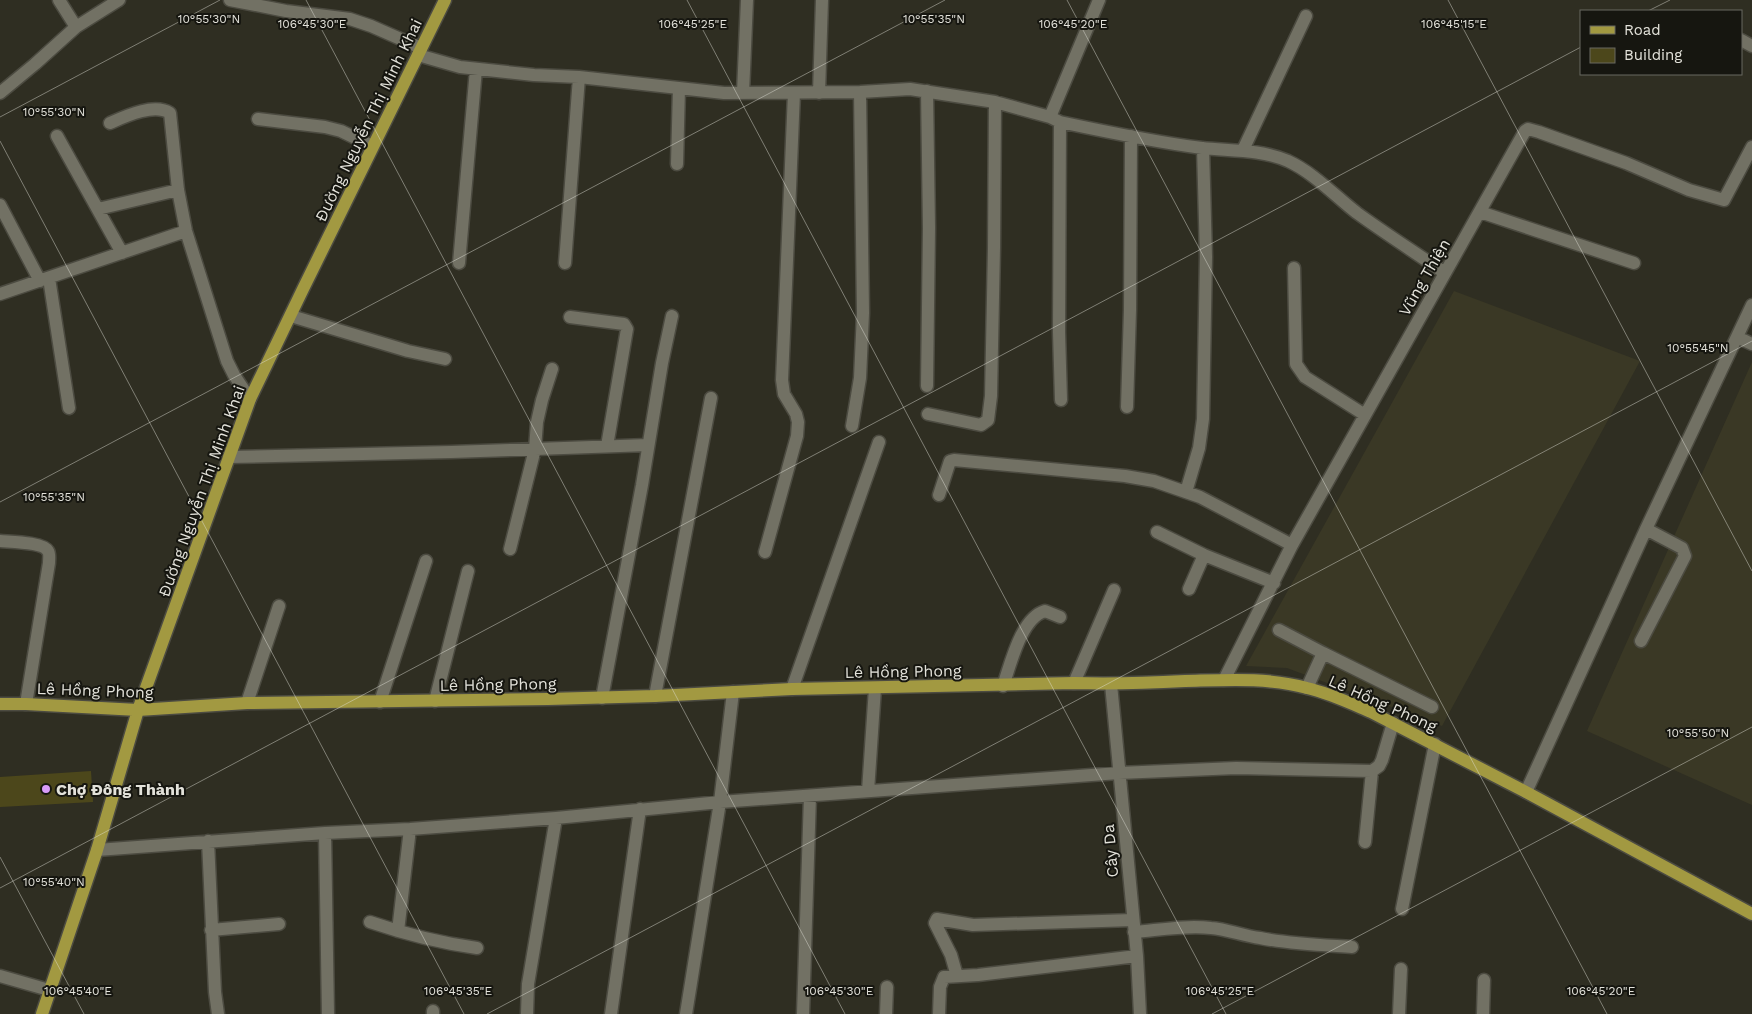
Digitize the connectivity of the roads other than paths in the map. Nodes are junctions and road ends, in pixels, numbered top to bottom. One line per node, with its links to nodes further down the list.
1 (59, 0): 10 (street)
2 (119, 0): 10 (street)
3 (230, 0): 8 (street)
4 (445, 0): 11 (main road, Đường Nguyễn Thị Minh Khai)
5 (747, 0): 18 (street)
6 (822, 0): 20 (street)
7 (1099, 0): 23 (street)
8 (268, 4): 11 (street)
9 (1306, 16): 30 (street)
10 (76, 27): 17 (street)
11 (420, 51): 12 (street); 27 (main road, Đường Nguyễn Thị Minh Khai)
12 (476, 69): 13 (street); 38 (street)
13 (579, 77): 14 (street); 39 (street)
14 (679, 88): 18 (street); 31 (street)
15 (928, 91): 16 (street); 21 (street); 53 (street)
16 (860, 92): 20 (street); 61 (street)
17 (0, 93)
18 (743, 93): 19 (street)
19 (794, 93): 20 (street); 74 (street)
20 (819, 93)
21 (995, 102): 23 (street); 59 (street)
22 (258, 119): 27 (street)
23 (1055, 120): 26 (street); 56 (street)
24 (110, 123): 32 (street)
25 (57, 136): 34 (street)
26 (1131, 136): 29 (street); 57 (street)
27 (372, 146): 46 (main road, Đường Nguyễn Thị Minh Khai)
28 (1752, 147): 35 (street, Vũng Thiện)
29 (1203, 148): 30 (street); 67 (street)
30 (1243, 150): 42 (street)
31 (677, 164)
32 (178, 190): 34 (street); 36 (street)
33 (0, 205): 43 (street)
34 (98, 209): 37 (street)
35 (1480, 212): 40 (street); 42 (street, Vũng Thiện)
36 (186, 231): 37 (street); 55 (street)
37 (122, 253): 43 (street)
38 (459, 263)
39 (565, 263)
40 (1634, 263)
41 (1294, 268): 60 (street)
42 (1445, 273): 60 (street, Vũng Thiện)
43 (44, 279): 44 (street); 58 (street)
44 (0, 294)
45 (1752, 305): 49 (street)
46 (291, 316): 51 (street); 55 (main road, Đường Nguyễn Thị Minh Khai)
47 (672, 316): 63 (street)
48 (570, 317): 64 (street)
49 (1737, 337): 50 (street); 69 (street)
50 (1752, 344)
51 (445, 359)
52 (552, 369): 65 (street)
53 (927, 386)
54 (711, 398): 94 (street)
55 (250, 399): 66 (main road, Đường Nguyễn Thị Minh Khai)
56 (1061, 400)
57 (1127, 407)
58 (69, 408)
59 (928, 414)
60 (1365, 415): 72 (street, Vũng Thiện)
61 (852, 426)
62 (879, 442): 92 (street)
63 (648, 445): 64 (street); 95 (street)
64 (607, 446): 65 (street)
65 (535, 449): 66 (street); 73 (street)
66 (229, 457): 102 (main road, Đường Nguyễn Thị Minh Khai)
67 (1186, 492): 68 (street); 72 (street)
68 (939, 495)
69 (1646, 529): 84 (street); 108 (street)
70 (1158, 532): 75 (street)
71 (0, 541): 100 (street)
72 (1292, 545): 78 (street, Vũng Thiện)
73 (510, 549)
74 (766, 552)
75 (1204, 555): 78 (street); 79 (street)
76 (426, 561): 97 (street)
77 (468, 571): 96 (street)
78 (1274, 583): 86 (street, Vũng Thiện)
79 (1189, 589)
80 (1114, 590): 87 (street)
81 (279, 606): 98 (street)
82 (1060, 617): 89 (street)
83 (1279, 630): 85 (street)
84 (1641, 641)
85 (1323, 653): 91 (street); 101 (street)
86 (1224, 680): 88 (main road, Lê Hồng Phong); 91 (main road, Lê Hồng Phong)
87 (1074, 683): 88 (main road, Lê Hồng Phong); 89 (main road, Lê Hồng Phong)
88 (1111, 684): 106 (street, Cây Da)
89 (1003, 686): 90 (main road, Lê Hồng Phong)
90 (875, 688): 92 (main road, Lê Hồng Phong); 107 (street)
91 (1307, 688): 103 (main road, Lê Hồng Phong)
92 (792, 689): 93 (main road, Lê Hồng Phong)
93 (733, 692): 94 (main road, Lê Hồng Phong); 110 (street)
94 (655, 696): 95 (main road, Lê Hồng Phong)
95 (602, 698): 96 (main road, Lê Hồng Phong)
96 (435, 701): 97 (main road, Lê Hồng Phong)
97 (380, 702): 98 (main road, Lê Hồng Phong)
98 (247, 703): 102 (main road, Lê Hồng Phong)
99 (0, 704): 100 (main road, Lê Hồng Phong)
100 (26, 704): 102 (main road, Lê Hồng Phong)
101 (1432, 707)
102 (138, 710): 117 (main road, Đường Nguyễn Thị Minh Khai)
103 (1393, 723): 104 (main road, Lê Hồng Phong); 105 (street)
104 (1435, 744): 108 (main road, Lê Hồng Phong); 118 (street)
105 (1372, 771): 106 (street); 116 (street)
106 (1119, 773): 107 (street); 122 (street, Cây Da)
107 (868, 791): 109 (street)
108 (1526, 792): 119 (main road, Lê Hồng Phong)
109 (810, 796): 110 (street); 140 (street)
110 (720, 802): 111 (street); 139 (street)
111 (640, 809): 112 (street); 138 (street)
112 (556, 818): 113 (street); 137 (street)
113 (410, 829): 114 (street); 124 (street)
114 (325, 833): 115 (street); 136 (street)
115 (208, 841): 117 (street); 123 (street)
116 (1365, 842)
117 (97, 850): 133 (main road, Đường Nguyễn Thị Minh Khai)
118 (1402, 909)
119 (1752, 914)
120 (370, 922): 124 (street)
121 (279, 924): 123 (street)
122 (1134, 926): 125 (street); 127 (street, Cây Da); 130 (street)
123 (211, 930): 135 (street)
124 (398, 931): 126 (street)
125 (1352, 947)
126 (476, 948)
127 (1137, 956): 130 (street); 143 (street, Cây Da)
128 (1401, 969): 144 (street)
129 (0, 976): 133 (street)
130 (957, 976): 142 (street)
131 (1484, 980): 145 (street)
132 (887, 987): 141 (street)
133 (49, 990): 134 (main road, Đường Nguyễn Thị Minh Khai)
134 (42, 1014)
135 (218, 1014)
136 (328, 1014)
137 (527, 1014)
138 (612, 1014)
139 (686, 1014)
140 (803, 1014)
141 (886, 1014)
142 (939, 1014)
143 (1140, 1014)
144 (1399, 1014)
145 (1483, 1014)

